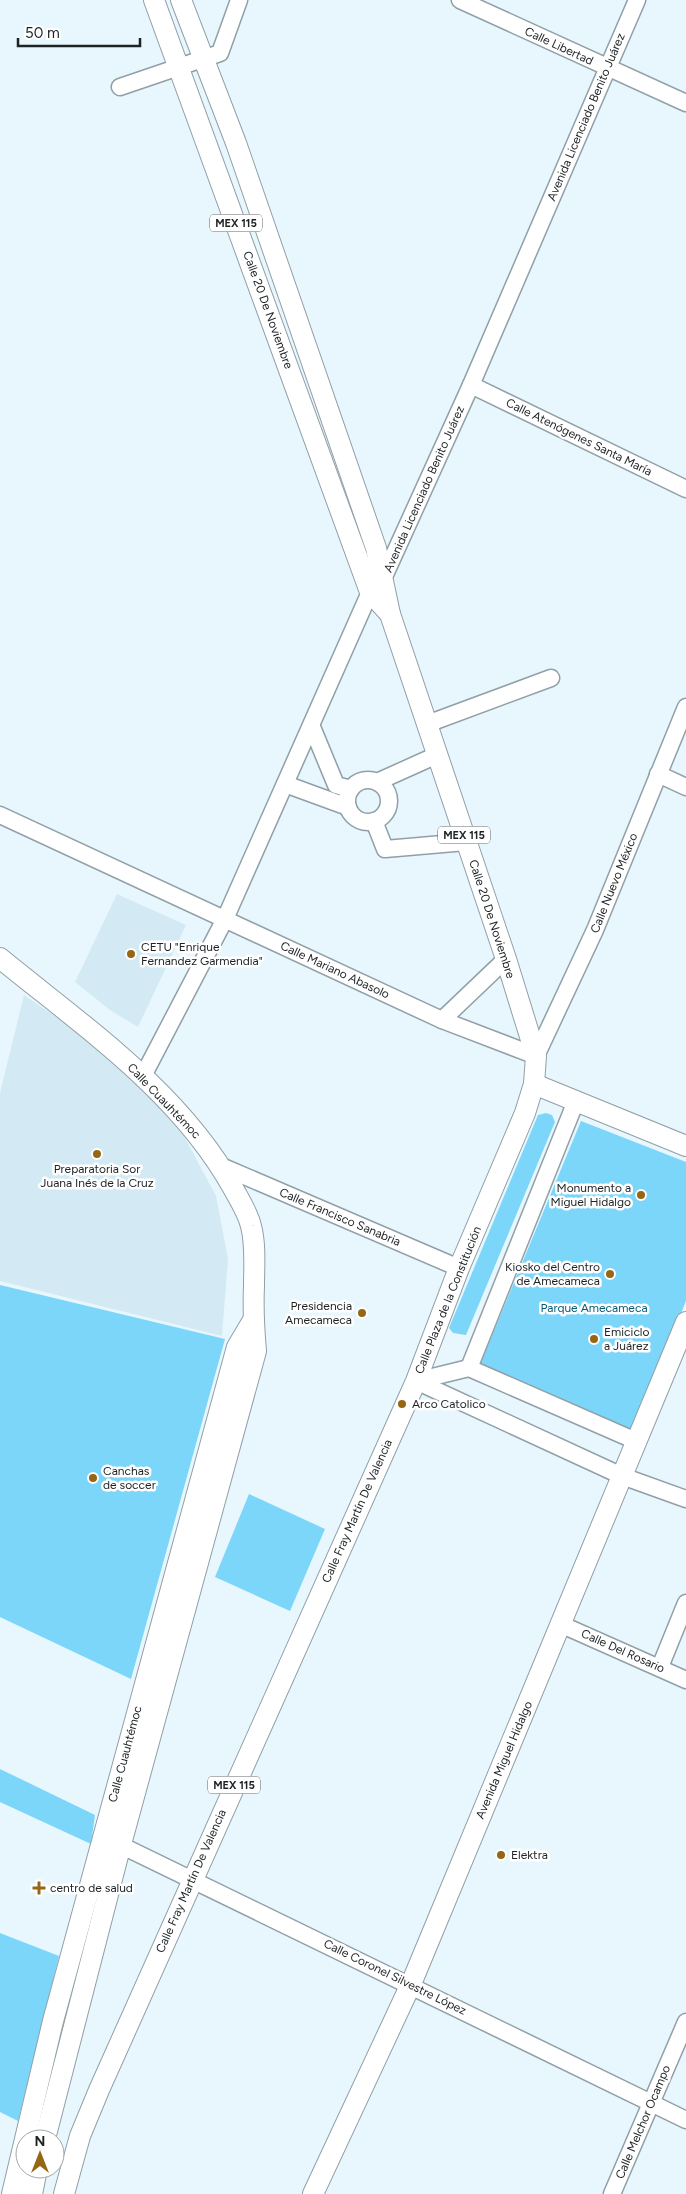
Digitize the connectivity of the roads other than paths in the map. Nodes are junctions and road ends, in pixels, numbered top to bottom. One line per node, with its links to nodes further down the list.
1 (154, 0): 7 (main road, Calle 20 De Noviembre / MEX 115)
2 (181, 0): 6 (main road, Calle 20 De Noviembre / MEX 115)
3 (239, 0): 6 (street)
4 (460, 0): 8 (street, Calle Libertad)
5 (637, 0): 8 (street, Avenida Licenciado Benito Juárez)
6 (204, 58): 7 (street); 11 (main road, Calle 20 De Noviembre / MEX 115)
7 (180, 66): 9 (street); 12 (main road, Calle 20 De Noviembre / MEX 115)
8 (607, 68): 10 (street, Calle Libertad); 13 (street, Avenida Licenciado Benito Juárez)
9 (120, 87)
10 (686, 103)
11 (236, 143): 12 (main road); 15 (main road, Calle 20 De Noviembre / MEX 115)
12 (212, 156): 15 (main road, Calle 20 De Noviembre / MEX 115)
13 (471, 385): 14 (street, Calle Atenógenes Santa María); 15 (street, Avenida Licenciado Benito Juárez)
14 (686, 489)
15 (377, 586): 18 (main road, Calle 20 De Noviembre / MEX 115); 19 (street, Avenida Licenciado Benito Juárez)
16 (551, 678): 18 (street)
17 (686, 707): 21 (street, Calle Nuevo México)
18 (427, 724): 20 (main road, Calle 20 De Noviembre / MEX 115)
19 (312, 727): 23 (street, Avenida Licenciado Benito Juárez); 25 (street)
20 (437, 755): 22 (street); 29 (main road, Calle 20 De Noviembre / MEX 115)
21 (658, 774): 24 (street); 34 (street, Calle Nuevo México)
22 (376, 782): 25 (street); 28 (street)
23 (285, 784): 26 (street); 30 (street, Avenida Licenciado Benito Juárez)
24 (686, 787)
25 (351, 789): 26 (street)
26 (348, 807): 28 (street)
27 (0, 815): 30 (street, Calle Mariano Abasolo)
28 (374, 821): 29 (street)
29 (466, 842): 32 (main road, Calle 20 De Noviembre / MEX 115)
30 (225, 918): 33 (street, Calle Mariano Abasolo); 35 (street, Avenida Licenciado Benito Juárez)
31 (0, 958): 35 (main road, Calle Cuauhtémoc)
32 (506, 959): 33 (street); 34 (main road, Calle 20 De Noviembre / MEX 115)
33 (442, 1020): 34 (street, Calle Mariano Abasolo)
34 (536, 1056): 36 (main road, Calle 20 De Noviembre / MEX 115)
35 (143, 1076): 39 (main road, Calle Cuauhtémoc)
36 (534, 1084): 37 (main road); 40 (main road, Calle Plaza de la Constitución / MEX 115)
37 (576, 1101): 38 (main road); 42 (street)
38 (686, 1146)
39 (221, 1166): 40 (street, Calle Francisco Sanabria); 50 (main road, Calle Cuauhtémoc)
40 (460, 1268): 43 (main road, Calle Plaza de la Constitución / MEX 115)
41 (686, 1322): 44 (main road, Avenida Miguel Hidalgo)
42 (469, 1368): 43 (street); 44 (street)
43 (416, 1381): 45 (street, Calle Plaza de la Constitución); 54 (main road, Calle Fray Martín De Valencia / MEX 115)
44 (636, 1441): 45 (main road, Avenida Miguel Hidalgo)
45 (622, 1476): 46 (street, Calle Plaza de la Constitución); 48 (main road, Avenida Miguel Hidalgo)
46 (686, 1499)
47 (686, 1603): 49 (street)
48 (560, 1624): 49 (street, Calle Del Rosario); 57 (main road, Avenida Miguel Hidalgo)
49 (660, 1667): 51 (street, Calle Del Rosario)
50 (157, 1675): 52 (main road, Calle Cuauhtémoc); 53 (main road, Calle Cuauhtémoc)
51 (686, 1680)
52 (103, 1837): 53 (street, Calle Coronel Silvestre López); 55 (main road, Calle Cuauhtémoc)
53 (121, 1844): 54 (street, Calle Coronel Silvestre López); 56 (main road, Calle Cuauhtémoc)
54 (192, 1878): 57 (street, Calle Coronel Silvestre López); 65 (main road, Calle Fray Martín De Valencia / MEX 115)
55 (71, 1954): 56 (main road); 63 (main road, Calle Cuauhtémoc)
56 (92, 1959): 61 (main road, Calle Cuauhtémoc)
57 (410, 1984): 59 (street, Calle Coronel Silvestre López); 66 (main road, Avenida Miguel Hidalgo)
58 (686, 2022): 59 (street, Calle Melchor Ocampo)
59 (651, 2103): 60 (street, Calle Coronel Silvestre López); 67 (street, Calle Melchor Ocampo)
60 (686, 2120)
61 (48, 2129)
62 (35, 2179): 64 (main road)
63 (12, 2194)
64 (32, 2194)
65 (64, 2194)
66 (313, 2194)
67 (612, 2194)

